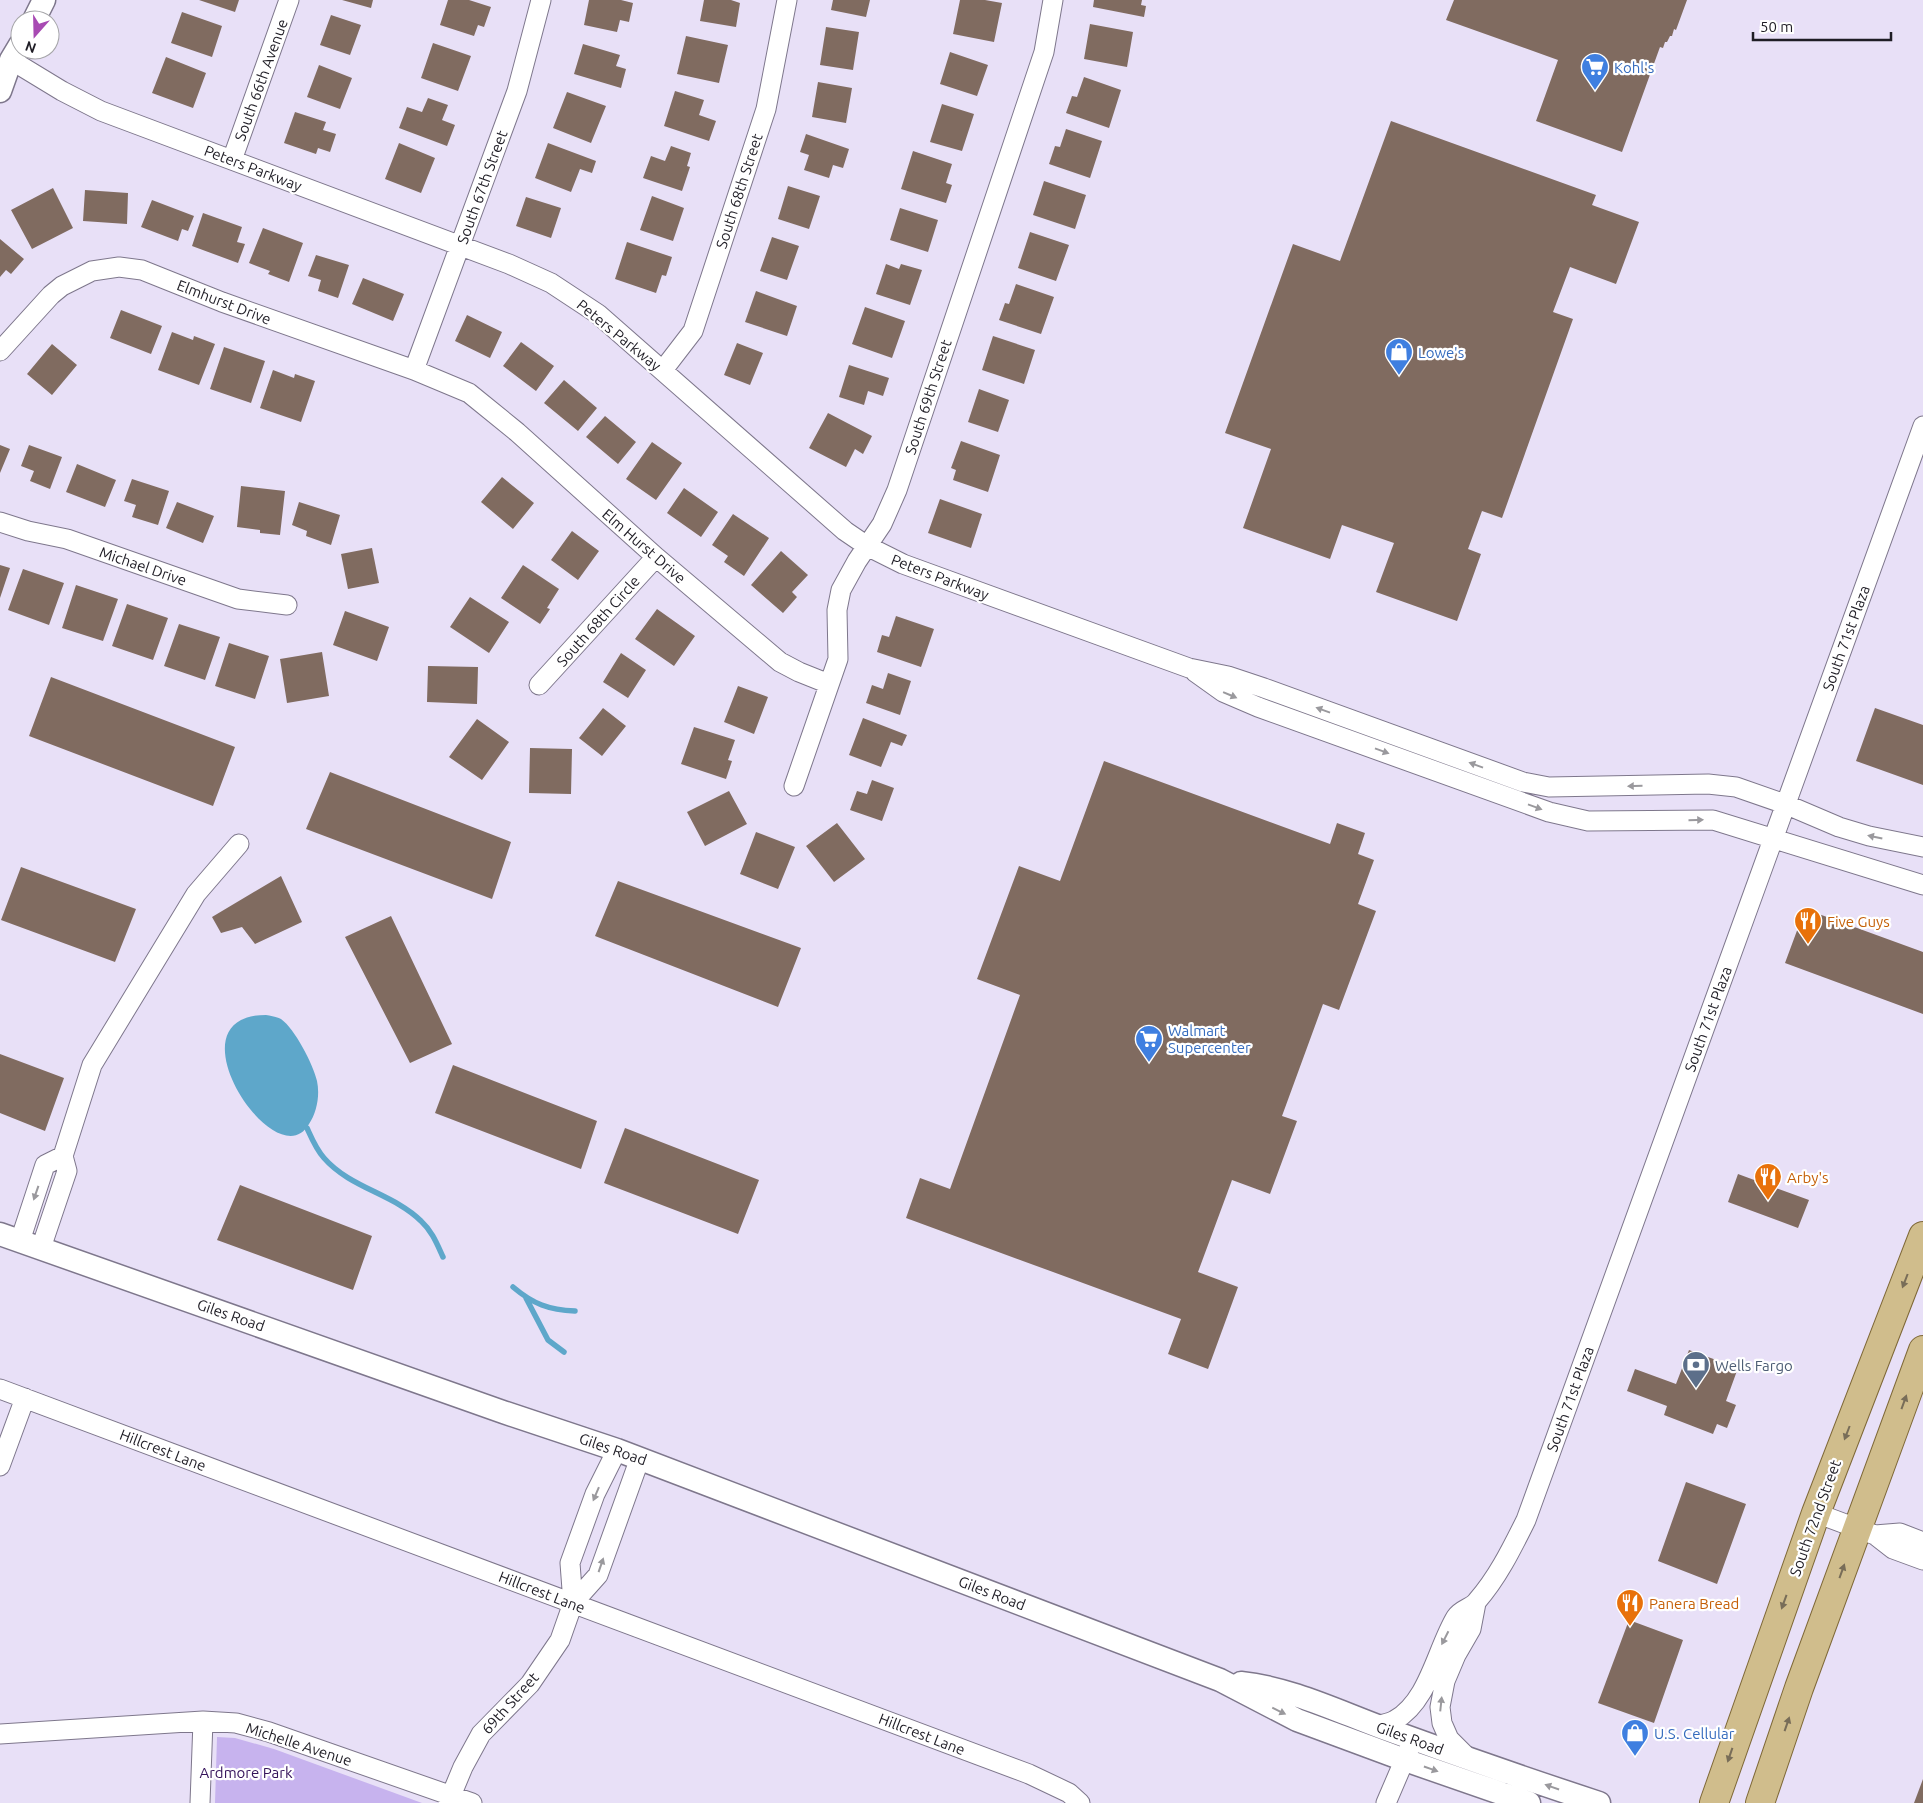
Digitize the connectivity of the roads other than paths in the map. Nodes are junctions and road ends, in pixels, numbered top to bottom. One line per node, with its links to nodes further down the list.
1 (289, 0): 8 (street, South 66th Avenue)
2 (541, 0): 9 (street, South 67th Street)
3 (787, 0): 12 (street, South 68th Street)
4 (1053, 0): 16 (street, South 69th Street)
5 (10, 59): 7 (street)
6 (12, 60): 8 (street, Peters Parkway)
7 (0, 91)
8 (232, 160): 9 (street, Peters Parkway)
9 (460, 246): 11 (street, South 67th Street); 12 (street, Peters Parkway)
10 (0, 351): 11 (street, Elmhurst Drive)
11 (414, 370): 13 (street, Elmhurst Drive)
12 (663, 370): 16 (street, Peters Parkway)
13 (469, 393): 17 (street, Elm Hurst Drive)
14 (1923, 426): 23 (street, South 71st Plaza)
15 (0, 522): 18 (street, Michael Drive)
16 (867, 546): 19 (street, Peters Parkway); 20 (street, South 69th Street)
17 (656, 557): 20 (street, Elm Hurst Drive); 21 (street, South 68th Circle)
18 (287, 605)
19 (1189, 668): 23 (street, one-way to 19); 24 (street, one-way to 24)
20 (829, 684): 22 (street, South 69th Street)
21 (539, 685)
22 (794, 786)
23 (1785, 804): 24 (street, South 71st Plaza); 26 (street, one-way to 23)
24 (1773, 838): 27 (street); 43 (street, South 71st Plaza)
25 (239, 844): 28 (street)
26 (1923, 848)
27 (1923, 885)
28 (63, 1156): 30 (street, one-way to 30); 31 (street)
29 (1923, 1236): 38 (main road, South 72nd Street, one-way to 38)
30 (10, 1238): 31 (street, Giles Road)
31 (42, 1248): 35 (street, Giles Road)
32 (1923, 1350): 39 (main road, one-way to 32)
33 (0, 1389): 34 (street, Hillcrest Lane)
34 (25, 1398): 37 (street); 42 (street, Hillcrest Lane)
35 (617, 1450): 36 (street, Giles Road); 42 (street, one-way to 42)
36 (640, 1458): 42 (street, one-way to 36); 44 (street, Giles Road)
37 (0, 1466)
38 (1816, 1513): 39 (street); 58 (main road, South 72nd Street, one-way to 58)
39 (1866, 1532): 40 (street); 41 (street); 59 (main road, one-way to 39)
40 (1923, 1542)
41 (1923, 1560)
42 (573, 1603): 51 (street, 69th Street); 54 (street, Hillcrest Lane)
43 (1476, 1603): 46 (street, South 71st Plaza, one-way to 46); 50 (street, South 71st Plaza, one-way to 43)
44 (1220, 1680): 46 (street, Giles Road); 49 (street, Giles Road, one-way to 49)
45 (203, 1721): 47 (street, Michelle Avenue); 51 (street, Michelle Avenue); 52 (street)
46 (1377, 1726): 48 (street, Giles Road)
47 (0, 1734)
48 (1412, 1738): 49 (street); 50 (street, Giles Road)
49 (1405, 1760): 55 (street); 56 (street, Giles Road, one-way to 56)
50 (1470, 1760): 57 (street, Giles Road, one-way to 50)
51 (450, 1799): 53 (street, Michelle Avenue)
52 (200, 1803)
53 (472, 1803)
54 (1080, 1803)
55 (1386, 1803)
56 (1530, 1803)
57 (1599, 1803)
58 (1714, 1803)
59 (1760, 1803)

